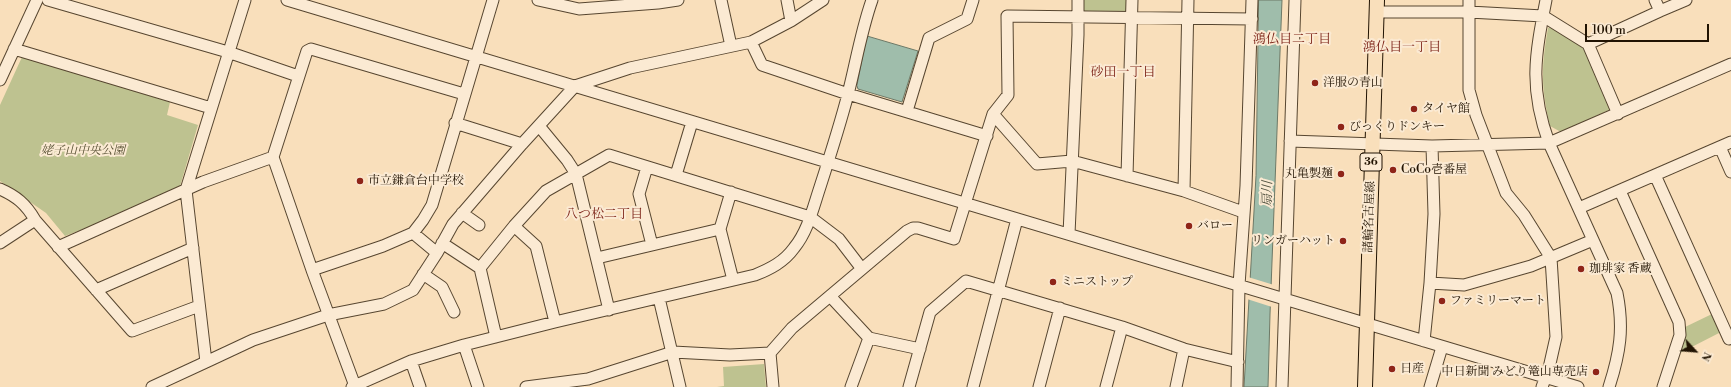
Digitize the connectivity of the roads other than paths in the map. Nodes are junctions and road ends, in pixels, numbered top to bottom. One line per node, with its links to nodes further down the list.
1 (37, 0): 37 (street)
2 (48, 0): 38 (street)
3 (244, 0): 38 (street)
4 (287, 0): 39 (street)
5 (493, 0): 39 (street)
6 (538, 0): 24 (street)
7 (678, 0): 23 (street)
8 (721, 0): 36 (street)
9 (787, 0): 33 (street)
10 (823, 0): 33 (street)
11 (872, 0): 45 (street)
12 (973, 0): 47 (street)
13 (1078, 0): 28 (street)
14 (1132, 0): 30 (street)
15 (1188, 0): 31 (street)
16 (1252, 0): 32 (street)
17 (1295, 0): 54 (street)
18 (1369, 0): 58 (main road, 諸輪名古屋線 / 36)
19 (1469, 0): 27 (street)
20 (1546, 0): 29 (street)
21 (1655, 0): 26 (street)
22 (1686, 0): 26 (street)
23 (657, 2): 24 (street)
24 (595, 4)
25 (1377, 6): 27 (street); 58 (main road, 諸輪名古屋線 / 36)
26 (1660, 11): 35 (street)
27 (1469, 12): 29 (street); 59 (street)
28 (1078, 16): 30 (street); 48 (street); 63 (street)
29 (1543, 16): 35 (street); 56 (street)
30 (1132, 18): 31 (street); 70 (street)
31 (1188, 18): 32 (street); 73 (street)
32 (1252, 19): 78 (street)
33 (791, 21): 34 (street)
34 (751, 42): 36 (street); 45 (street)
35 (1588, 44): 49 (street)
36 (730, 46): 43 (street)
37 (14, 49): 42 (street); 46 (street)
38 (228, 52): 41 (street); 46 (street)
39 (475, 57): 43 (street); 44 (street)
40 (1731, 64): 49 (street)
41 (298, 76): 44 (street); 62 (street)
42 (0, 80)
43 (575, 86): 50 (street); 52 (street)
44 (464, 94): 51 (street)
45 (848, 94): 47 (street); 64 (street)
46 (211, 108): 72 (street)
47 (907, 112): 53 (street)
48 (993, 114): 53 (street); 63 (street)
49 (1618, 114): 56 (street)
50 (692, 122): 64 (street); 68 (street)
51 (455, 123): 57 (street); 86 (street)
52 (539, 126): 57 (street); 67 (street)
53 (987, 136): 76 (street)
54 (1290, 141): 58 (street); 107 (street)
55 (1731, 142): 61 (street)
56 (1549, 143): 59 (street); 77 (street)
57 (522, 144): 79 (street)
58 (1368, 144): 60 (street); 114 (main road, 諸輪名古屋線 / 36)
59 (1488, 145): 60 (street); 95 (street)
60 (1432, 146): 101 (street)
61 (1720, 147): 66 (street); 69 (street)
62 (273, 157): 72 (street); 98 (street)
63 (1072, 161): 70 (street); 87 (street)
64 (828, 163): 76 (street); 80 (street)
65 (647, 167): 67 (street); 68 (street); 90 (street)
66 (1731, 172)
67 (576, 174): 84 (street); 94 (street)
68 (676, 175): 75 (street)
69 (1655, 175): 74 (street); 118 (street)
70 (1127, 176): 73 (street)
71 (0, 189): 82 (street)
72 (186, 190): 91 (street); 92 (street)
73 (1184, 191): 78 (street)
74 (1620, 191): 77 (street); 150 (street)
75 (731, 192): 80 (street); 85 (street)
76 (966, 204): 81 (street); 97 (street)
77 (1579, 208): 88 (street)
78 (1243, 212): 102 (street)
79 (462, 213): 83 (street); 93 (street)
80 (810, 217): 97 (street); 100 (street)
81 (1017, 219): 87 (street); 104 (street)
82 (35, 220): 89 (street); 91 (street)
83 (479, 225)
84 (514, 226): 96 (street); 113 (street)
85 (720, 229): 90 (street); 100 (street)
86 (413, 233): 93 (street); 98 (street)
87 (1069, 234): 102 (street)
88 (1593, 240): 95 (street); 149 (street)
89 (0, 243)
90 (652, 245): 94 (street)
91 (58, 247): 103 (street)
92 (193, 248): 103 (street); 108 (street)
93 (440, 248): 96 (street); 99 (street)
94 (597, 258): 110 (street)
95 (1551, 258): 101 (street); 129 (street)
96 (480, 268): 116 (street)
97 (862, 269): 105 (street)
98 (312, 270): 112 (street)
99 (423, 274): 111 (street); 112 (street)
100 (733, 280): 106 (street)
101 (1430, 283): 119 (street)
102 (1243, 286): 107 (street); 128 (street)
103 (96, 290): 108 (street)
104 (998, 290): 109 (street); 122 (street); 139 (street)
105 (830, 296): 117 (street); 125 (street)
106 (659, 298): 110 (street); 124 (street)
107 (1280, 298): 114 (street); 144 (street)
108 (199, 306): 127 (street)
109 (1060, 308): 115 (street); 140 (street)
110 (610, 310): 113 (street)
111 (454, 312)
112 (328, 315): 127 (street); 130 (street)
113 (555, 322): 116 (street)
114 (1362, 323): 119 (street); 145 (main road, 諸輪名古屋線 / 36); 146 (main road, 諸輪名古屋線 / 36)
115 (1122, 327): 123 (street); 141 (street)
116 (496, 337): 120 (street)
117 (869, 338): 122 (street); 137 (street)
118 (1730, 340)
119 (1424, 341): 121 (street)
120 (464, 345): 126 (street); 133 (street)
121 (1442, 347): 129 (street); 147 (street)
122 (920, 349): 138 (street)
123 (1184, 349): 128 (street); 142 (street)
124 (673, 352): 125 (street); 134 (street); 135 (street)
125 (770, 353): 136 (street)
126 (411, 361): 130 (street); 132 (street)
127 (206, 362): 131 (street)
128 (1238, 362): 143 (street)
129 (1544, 382): 148 (street)
130 (353, 386)
131 (152, 387)
132 (420, 387)
133 (478, 387)
134 (526, 387)
135 (680, 387)
136 (773, 387)
137 (851, 387)
138 (910, 387)
139 (973, 387)
140 (1038, 387)
141 (1106, 387)
142 (1176, 387)
143 (1237, 387)
144 (1282, 387)
145 (1356, 387)
146 (1365, 387)
147 (1430, 387)
148 (1578, 387)
149 (1608, 387)
150 (1663, 387)

